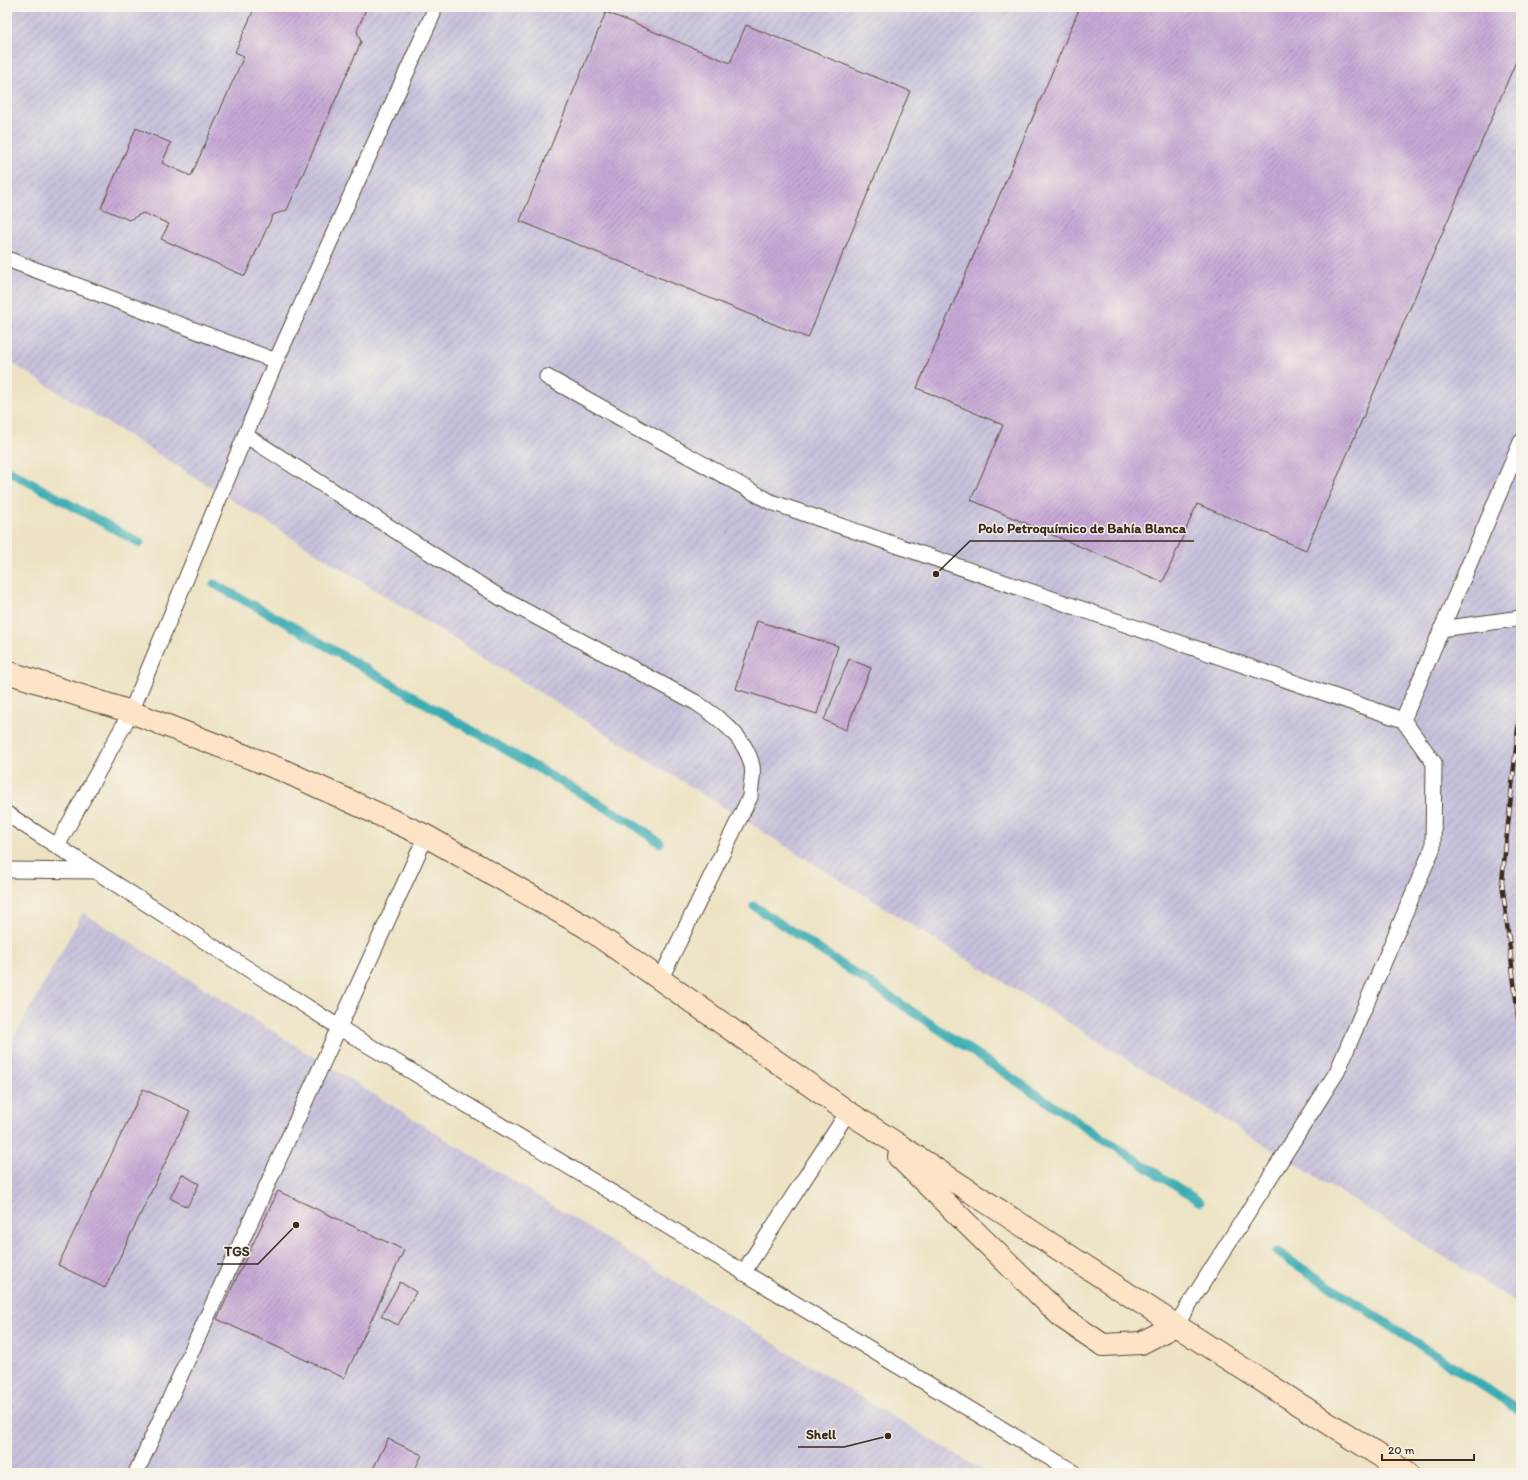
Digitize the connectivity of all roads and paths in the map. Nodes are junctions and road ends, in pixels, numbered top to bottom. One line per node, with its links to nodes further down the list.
1 (433, 14): 3 (lane)
2 (7, 259): 3 (lane)
3 (276, 361): 5 (lane)
4 (547, 377): 11 (lane)
5 (245, 435): 10 (lane); 17 (lane)
6 (1521, 442): 8 (lane)
7 (1521, 618): 8 (lane)
8 (1441, 629): 11 (lane)
9 (7, 672): 10 (main road)
10 (131, 712): 13 (main road); 14 (lane)
11 (1402, 720): 21 (lane)
12 (7, 814): 14 (lane)
13 (426, 836): 17 (main road); 18 (lane)
14 (58, 846): 16 (lane)
15 (7, 870): 16 (lane)
16 (96, 870): 18 (lane)
17 (660, 980): 19 (main road)
18 (340, 1028): 20 (lane); 22 (lane)
19 (856, 1118): 20 (lane); 21 (main road); 21 (main road)
20 (744, 1273): 23 (lane)
21 (1176, 1325): 24 (main road)
22 (136, 1473)
23 (1075, 1473)
24 (1407, 1473)

